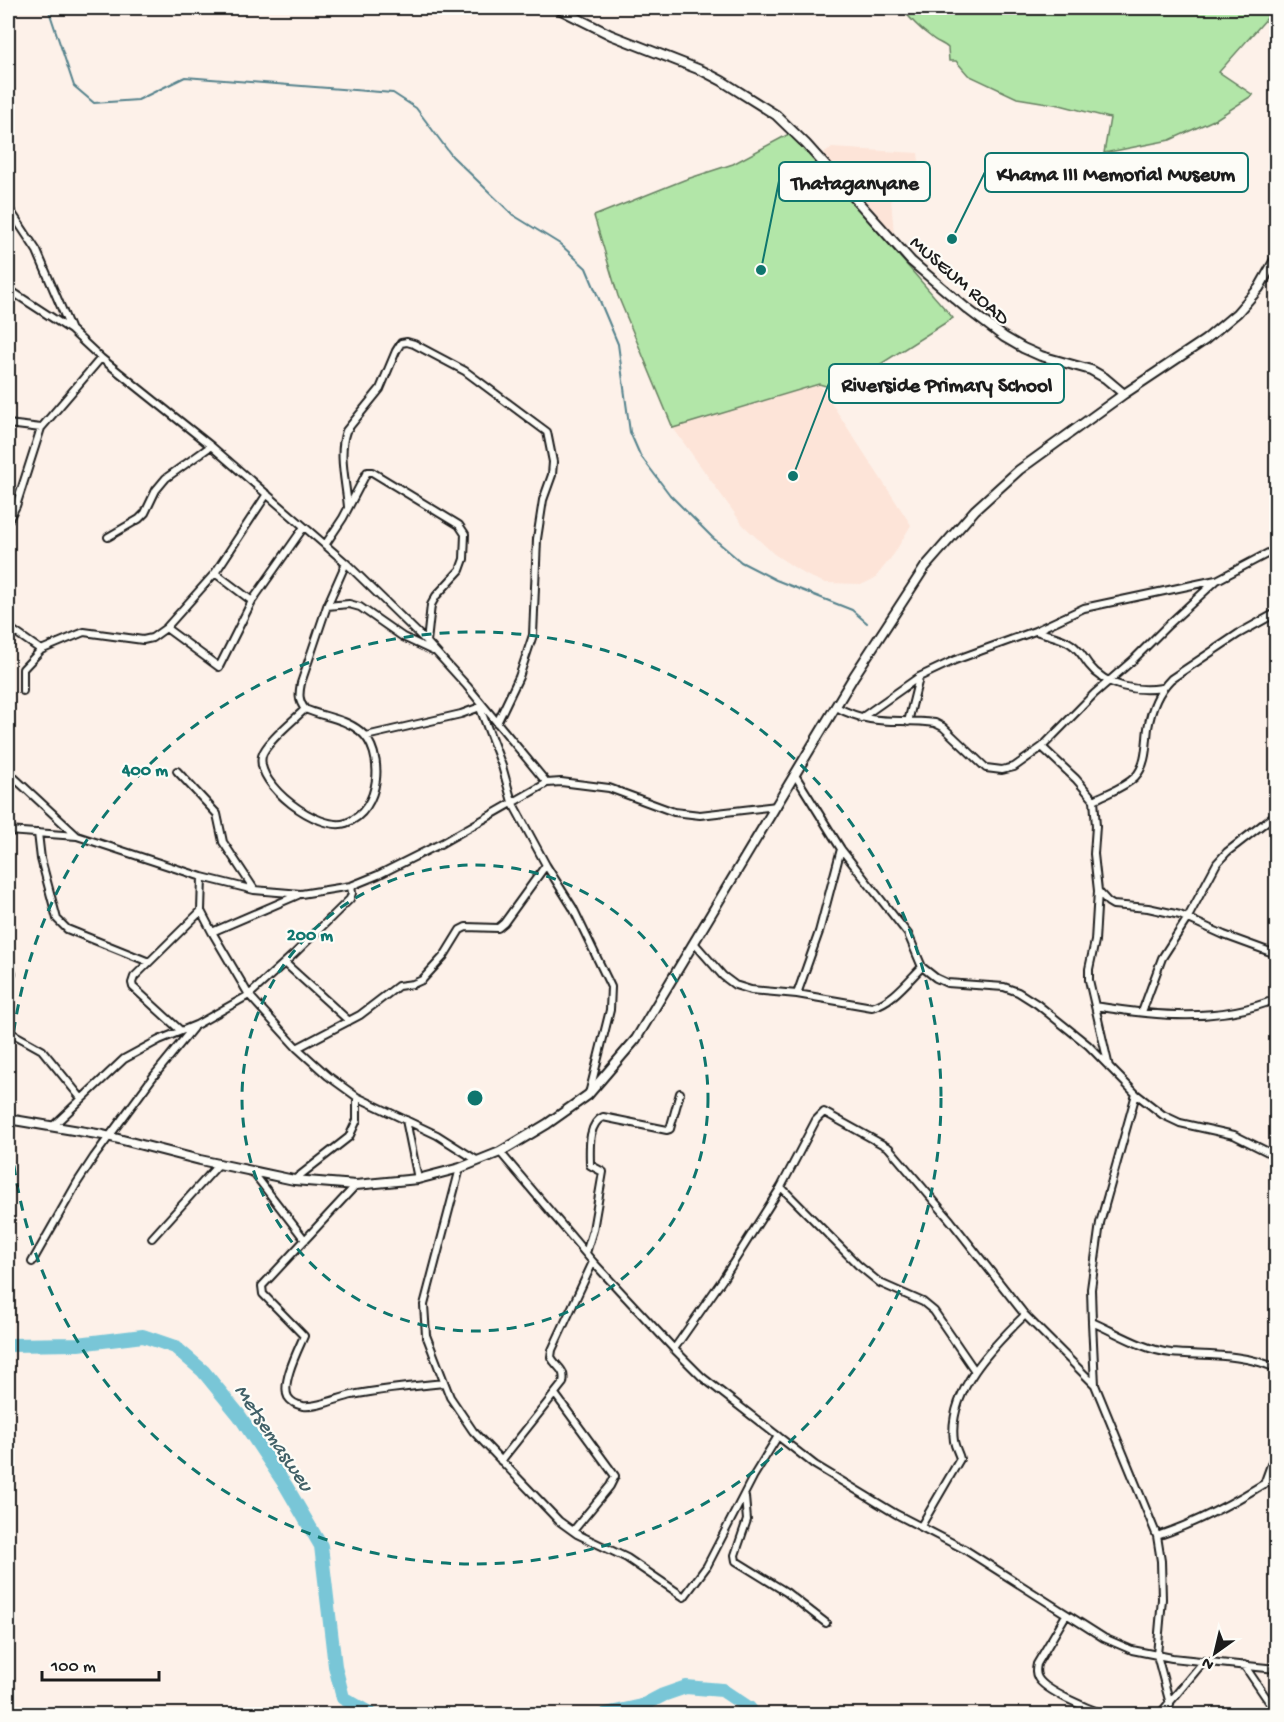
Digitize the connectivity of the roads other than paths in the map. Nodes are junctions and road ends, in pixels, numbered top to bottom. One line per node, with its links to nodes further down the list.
1 (557, 8): 7 (street, MUSEUM ROAD)
2 (8, 207): 5 (street)
3 (1276, 258): 7 (street)
4 (8, 289): 5 (street)
5 (71, 330): 6 (street)
6 (101, 358): 9 (street); 10 (street)
7 (1124, 394): 35 (street)
8 (8, 424): 9 (street)
9 (41, 428): 13 (street)
10 (212, 446): 11 (street); 15 (street)
11 (267, 494): 14 (street); 19 (street)
12 (348, 507): 16 (street); 27 (street); 39 (street)
13 (8, 521)
14 (304, 527): 16 (street); 21 (street)
15 (108, 537)
16 (324, 545): 18 (street)
17 (1275, 552): 20 (street)
18 (346, 563): 22 (street); 27 (street)
19 (215, 573): 21 (street); 25 (street)
20 (1217, 580): 26 (street); 31 (street)
21 (252, 601): 25 (street)
22 (327, 606): 29 (street); 36 (street)
23 (1276, 613): 32 (street)
24 (8, 627): 28 (street)
25 (166, 628): 28 (street)
26 (1035, 631): 30 (street); 31 (street)
27 (427, 642): 29 (street)
28 (41, 650): 33 (street)
29 (437, 653): 34 (street)
30 (919, 677): 37 (street); 38 (street)
31 (1108, 682): 32 (street); 41 (street)
32 (1162, 688): 46 (street)
33 (23, 691)
34 (482, 707): 39 (street); 40 (street); 47 (street)
35 (836, 707): 37 (street); 44 (street)
36 (305, 709): 40 (street); 40 (street)
37 (861, 718): 38 (street)
38 (909, 722): 41 (street)
39 (497, 723): 45 (street)
40 (366, 736)
41 (1042, 747): 46 (street)
42 (177, 771): 57 (street)
43 (8, 772): 52 (street)
44 (795, 774): 48 (street); 53 (street)
45 (547, 783): 47 (street); 48 (street)
46 (1094, 800): 58 (street)
47 (512, 802): 54 (street); 56 (street)
48 (777, 806): 63 (street)
49 (1276, 814): 61 (street)
50 (8, 831): 51 (street)
51 (38, 833): 52 (street); 66 (street)
52 (77, 836): 55 (street)
53 (841, 849): 68 (street); 70 (street)
54 (546, 865): 75 (street); 83 (street)
55 (202, 877): 57 (street); 60 (street)
56 (351, 886): 59 (street); 67 (street)
57 (254, 890): 59 (street)
58 (1098, 891): 61 (street); 73 (street)
59 (301, 894): 62 (street)
60 (201, 911): 62 (street); 66 (street)
61 (1187, 919): 64 (street); 74 (street)
62 (212, 932): 71 (street)
63 (695, 944): 70 (street); 83 (street)
64 (1276, 954)
65 (8, 962): 69 (street)
66 (149, 962): 77 (street)
67 (285, 963): 71 (street); 75 (street)
68 (922, 967): 70 (street); 80 (street)
69 (8, 980)
70 (797, 994)
71 (249, 995): 76 (street); 79 (street)
72 (1276, 999): 74 (street)
73 (1095, 1006): 74 (street); 80 (street)
74 (1142, 1012)
75 (350, 1021): 79 (street)
76 (196, 1025): 77 (street); 89 (street)
77 (181, 1031): 84 (street)
78 (8, 1032): 84 (street)
79 (297, 1048): 85 (street)
80 (1109, 1067): 82 (street)
81 (680, 1093): 102 (street)
82 (1136, 1094): 91 (street); 106 (street)
83 (588, 1095): 90 (street)
84 (81, 1098): 88 (street)
85 (357, 1098): 87 (street); 97 (street)
86 (8, 1119): 88 (street)
87 (406, 1120): 92 (street); 96 (street)
88 (52, 1126): 89 (street)
89 (110, 1137): 93 (street); 103 (street)
90 (500, 1152): 92 (street); 102 (street)
91 (1276, 1156)
92 (478, 1161): 94 (street)
93 (219, 1164): 95 (street); 100 (street)
94 (460, 1168): 96 (street); 110 (street)
95 (252, 1171): 97 (street); 101 (street)
96 (418, 1179): 98 (street)
97 (294, 1180): 98 (street)
98 (356, 1185): 101 (street)
99 (781, 1187): 105 (street); 107 (street); 109 (street)
100 (152, 1238)
101 (305, 1240): 110 (street)
102 (586, 1253): 104 (street)
103 (32, 1262)
104 (593, 1262): 107 (street); 112 (street)
105 (1025, 1315): 109 (street); 111 (street)
106 (1092, 1322): 108 (street); 111 (street)
107 (674, 1349): 113 (street)
108 (1276, 1368)
109 (975, 1371): 119 (street)
110 (444, 1383): 115 (street)
111 (1095, 1385): 121 (street)
112 (555, 1394): 115 (street); 120 (street)
113 (778, 1436): 118 (street); 119 (street)
114 (1276, 1451): 117 (street)
115 (501, 1461): 120 (street)
116 (1276, 1476): 117 (street)
117 (1264, 1484): 121 (street)
118 (745, 1496): 120 (street); 123 (street)
119 (921, 1526): 122 (street)
120 (573, 1531)
121 (1157, 1536): 124 (street)
122 (1066, 1615): 124 (street); 130 (street)
123 (826, 1623)
124 (1157, 1655): 125 (street); 128 (street)
125 (1204, 1661): 126 (street); 128 (street)
126 (1244, 1665): 127 (street); 129 (street)
127 (1276, 1669)
128 (1170, 1704): 131 (street)
129 (1274, 1710)
130 (1103, 1714)
131 (1160, 1714)

